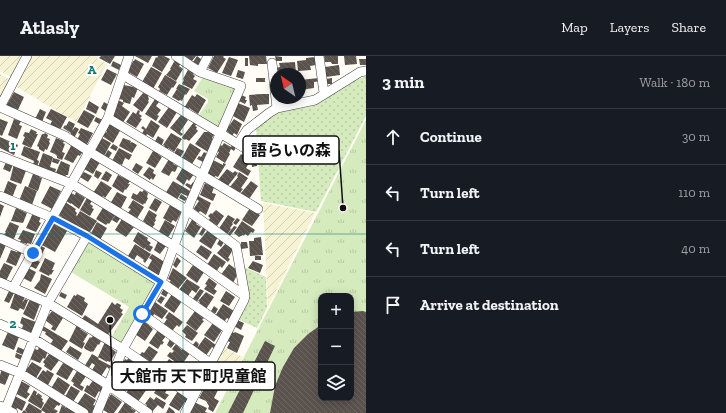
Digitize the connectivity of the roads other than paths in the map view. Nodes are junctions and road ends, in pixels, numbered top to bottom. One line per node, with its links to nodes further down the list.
1 (27, 56): 11 (street)
2 (128, 56): 9 (street)
3 (176, 56): 8 (street)
4 (208, 56): 8 (street)
5 (319, 56): 10 (street)
6 (272, 63): 12 (street)
7 (366, 71): 10 (street)
8 (200, 72): 14 (street)
9 (123, 75): 13 (street); 14 (street)
10 (324, 93): 12 (street)
11 (0, 107): 16 (street)
12 (277, 108): 15 (street)
13 (108, 118): 16 (street); 19 (street)
14 (221, 134): 15 (street); 19 (street)
15 (238, 144): 17 (street)
16 (90, 152): 20 (street); 23 (street)
17 (255, 154)
18 (0, 156): 20 (street)
19 (203, 175): 22 (street); 23 (street)
20 (72, 184): 24 (street); 27 (street)
21 (0, 196): 24 (street)
22 (258, 209)
23 (187, 210): 27 (street); 32 (street)
24 (53, 218): 25 (street); 28 (street)
25 (87, 236): 30 (street); 33 (street)
26 (0, 238): 28 (street)
27 (174, 246): 30 (street); 32 (street)
28 (33, 253): 31 (street)
29 (0, 282): 31 (street)
30 (161, 282): 34 (street); 36 (street)
31 (13, 288): 33 (street)
32 (245, 296): 36 (street)
33 (48, 303): 37 (street); 38 (street)
34 (142, 314): 38 (street); 39 (street)
35 (0, 324): 37 (street)
36 (228, 329): 39 (street)
37 (34, 339): 41 (street); 42 (street)
38 (123, 349): 42 (street); 43 (street)
39 (210, 363): 43 (street)
40 (0, 365): 41 (street)
41 (20, 373): 44 (street); 45 (street)
42 (108, 385): 46 (street); 47 (street)
43 (193, 397): 48 (street)
44 (6, 410)
45 (84, 413)
46 (96, 413)
47 (148, 413)
48 (185, 413)

